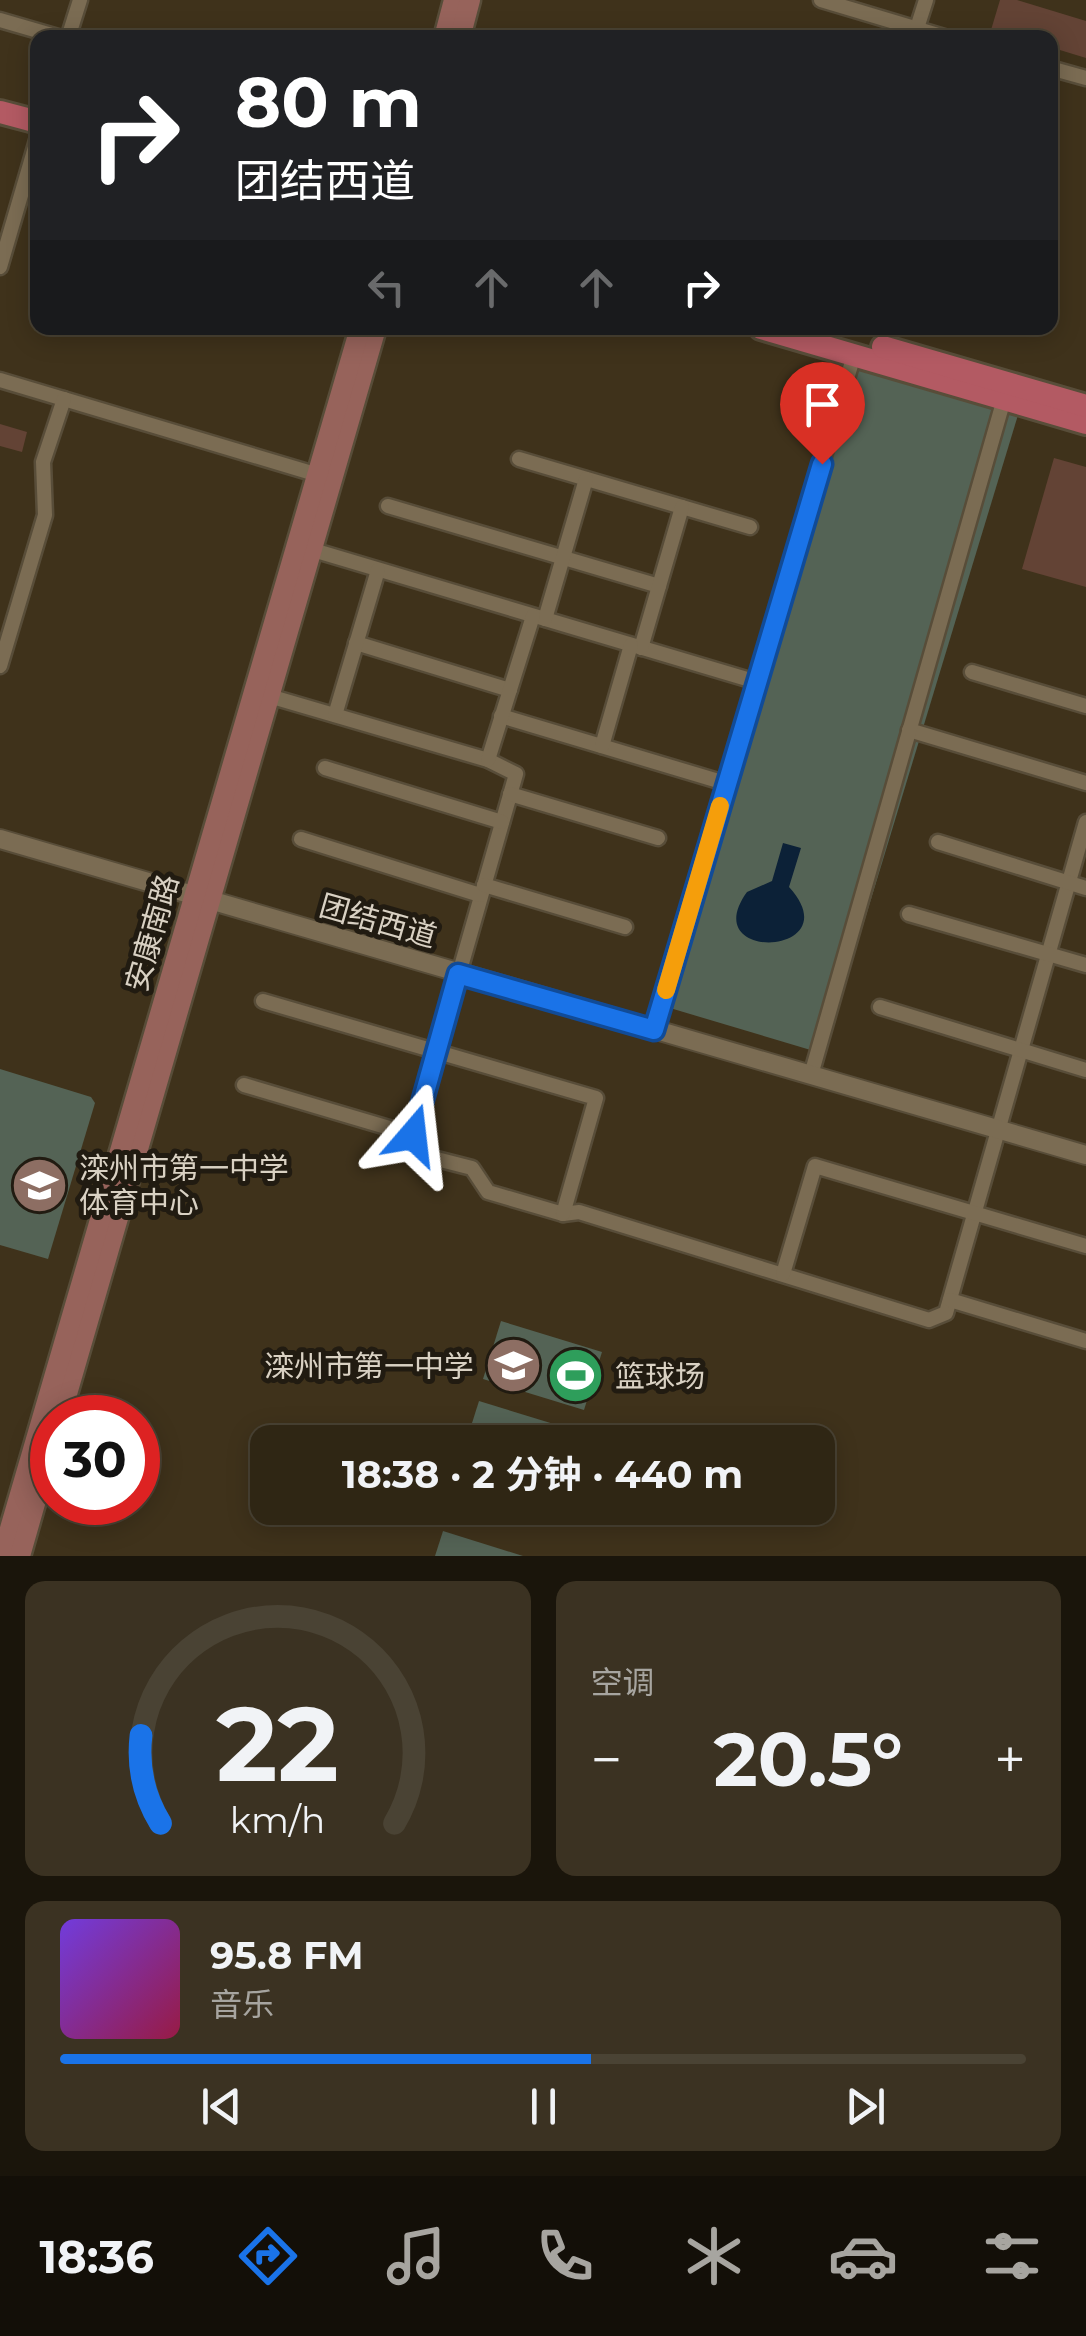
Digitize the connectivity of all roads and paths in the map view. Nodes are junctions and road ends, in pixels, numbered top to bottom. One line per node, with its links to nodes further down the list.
1 (80, 0): 9 (street)
2 (454, 0): 10 (main road)
3 (470, 0): 11 (main road)
4 (821, 0): 7 (street)
5 (926, 0): 7 (street)
6 (0, 20): 8 (street)
7 (917, 28): 12 (street)
8 (36, 30)
9 (68, 30)
10 (446, 30)
11 (462, 30)
12 (923, 30)
13 (1058, 70): 14 (street)
14 (1086, 78)
15 (0, 96): 16 (main road)
16 (30, 105)
17 (0, 112): 18 (main road)
18 (30, 120)
19 (30, 164): 20 (street)
20 (0, 267)
21 (358, 335): 32 (main road, 安康南路)
22 (374, 335): 32 (main road, 安康南路)
23 (786, 335): 25 (main road)
24 (841, 335): 29 (main road)
25 (854, 354): 27 (main road); 46 (street)
26 (0, 380): 28 (street)
27 (1004, 398): 30 (main road); 52 (street)
28 (64, 399): 32 (street); 44 (street)
29 (1086, 406)
30 (1086, 422)
31 (519, 459): 33 (street)
32 (324, 477): 37 (main road, 安康南路); 68 (main road, 安康南路)
33 (586, 479): 35 (street); 38 (street)
34 (388, 506): 38 (street)
35 (682, 507): 36 (street); 40 (street)
36 (750, 527)
37 (312, 550): 39 (street); 48 (main road, 安康南路)
38 (563, 558): 40 (street); 41 (street)
39 (378, 570): 41 (street); 42 (street)
40 (659, 586): 43 (street)
41 (539, 618): 43 (street); 47 (street)
42 (356, 643): 47 (street); 50 (street)
43 (636, 646): 46 (street); 53 (street)
44 (0, 666)
45 (972, 672): 49 (street)
46 (757, 682): 76 (street)
47 (510, 690): 51 (street)
48 (270, 696): 50 (street); 68 (main road, 安康南路)
49 (1086, 706)
50 (334, 715): 54 (street)
51 (502, 716): 53 (street); 54 (street)
52 (910, 730): 57 (street); 80 (street)
53 (602, 746): 56 (street)
54 (488, 760): 58 (street)
55 (325, 768): 59 (street)
56 (715, 780)
57 (1086, 782)
58 (510, 794): 59 (street); 61 (street)
59 (502, 822): 67 (street)
60 (1086, 822): 65 (street)
61 (658, 838)
62 (0, 840): 68 (street, 团结西道)
63 (300, 840): 67 (street)
64 (938, 842): 65 (street)
65 (1068, 883): 66 (street); 71 (street)
66 (1086, 888)
67 (482, 890): 70 (street); 73 (street)
68 (202, 898): 73 (street, 团结西道); 91 (main road, 安康南路); 93 (main road, 安康南路)
69 (908, 914): 71 (street)
70 (625, 927)
71 (1048, 954): 72 (street); 77 (street)
72 (1086, 965)
73 (458, 974): 76 (street, 团结西道); 78 (street)
74 (263, 1001): 78 (street)
75 (880, 1008): 77 (street)
76 (654, 1030): 80 (street, 团结西道)
77 (1021, 1050): 79 (street); 82 (street)
78 (438, 1052): 83 (street); 86 (street)
79 (1086, 1070)
80 (810, 1076): 82 (street, 团结西道)
81 (244, 1086): 83 (street)
82 (998, 1130): 84 (street, 团结西道); 85 (street)
83 (413, 1135): 86 (street)
84 (1086, 1156)
85 (974, 1213): 87 (street); 88 (street); 89 (street)
86 (562, 1214): 88 (street)
87 (1086, 1246)
88 (783, 1274): 89 (street)
89 (950, 1300): 90 (street)
90 (1086, 1341)
91 (66, 1395)
92 (30, 1521): 94 (main road)
93 (2, 1556)
94 (20, 1556)

